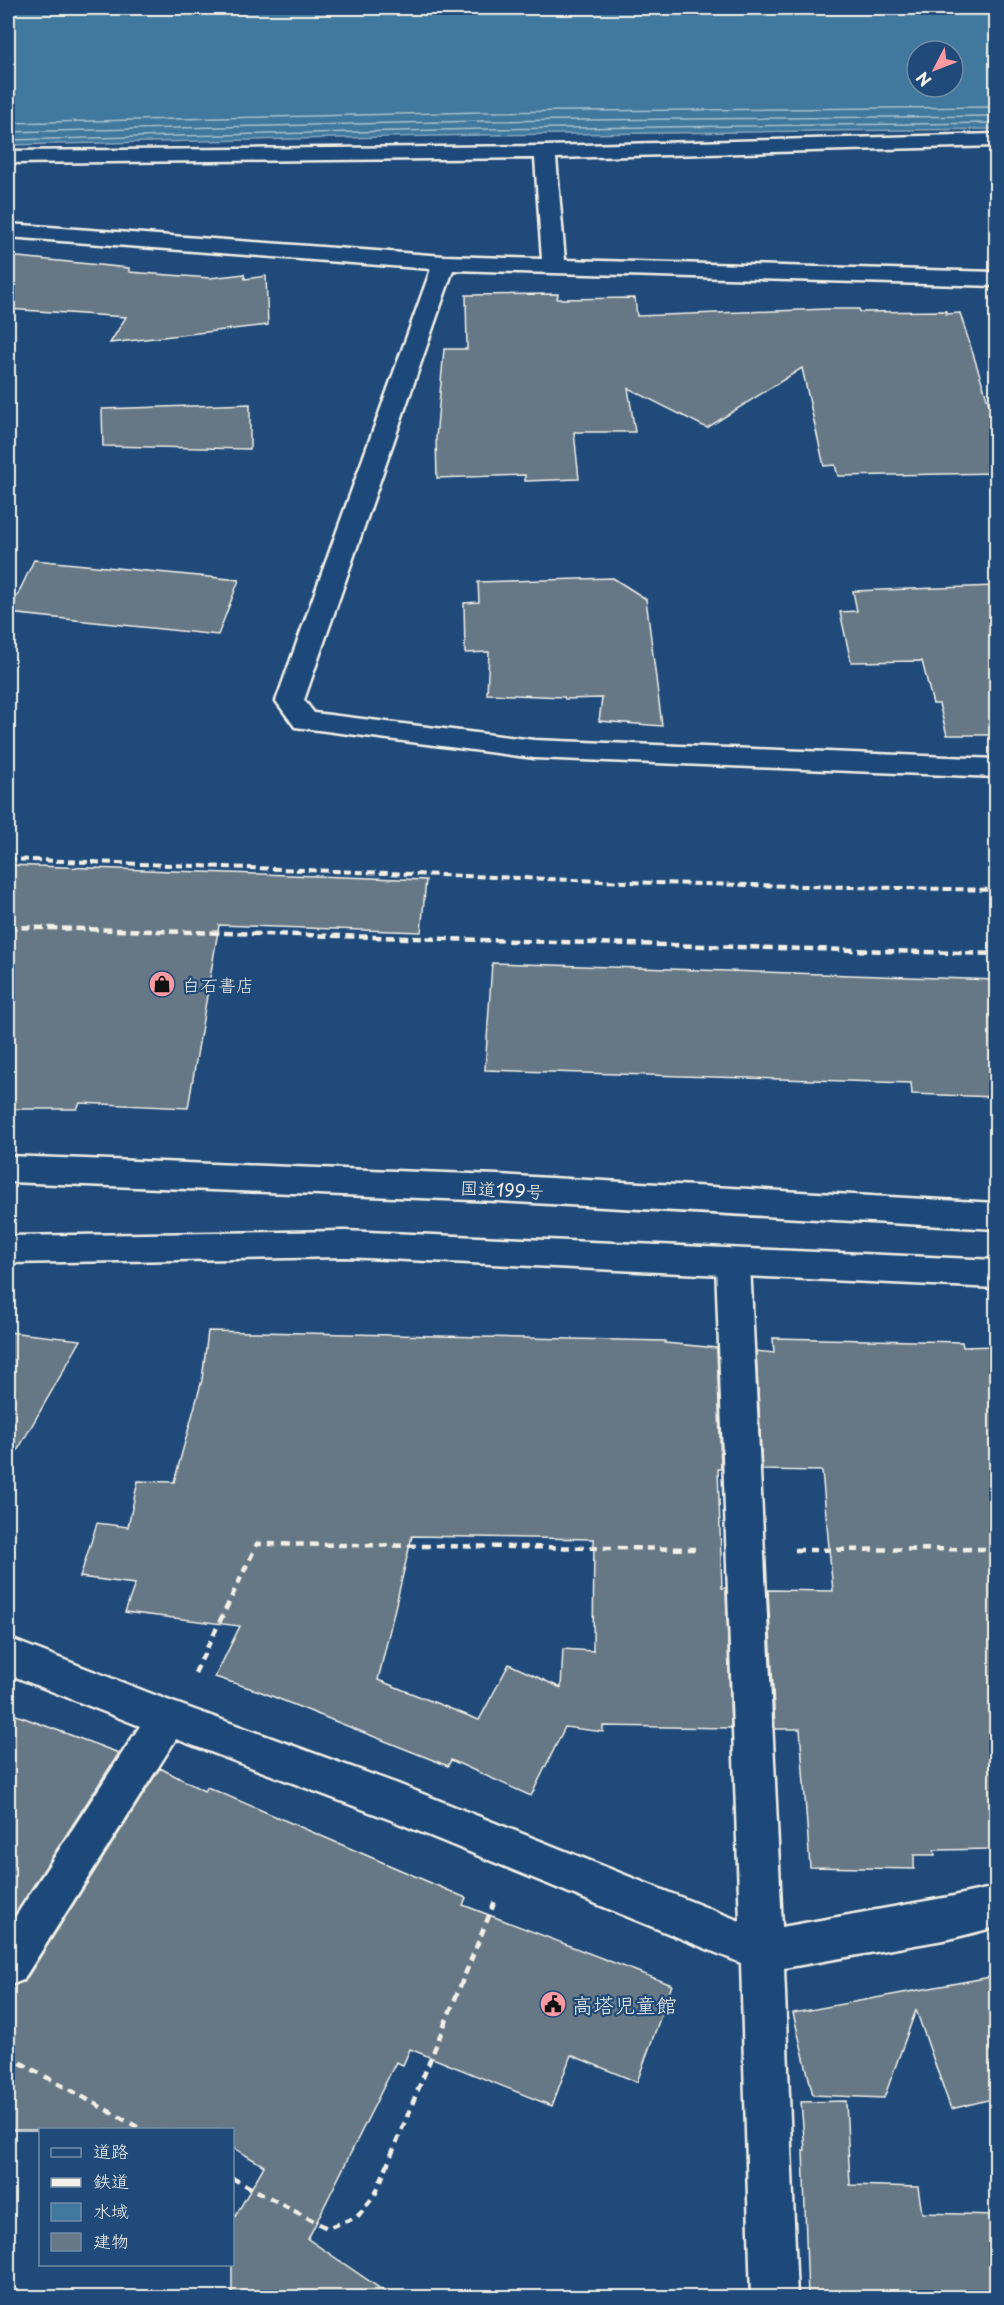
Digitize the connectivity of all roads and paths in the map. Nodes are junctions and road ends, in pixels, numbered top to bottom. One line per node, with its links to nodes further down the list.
1 (996, 140): 2 (main road)
2 (545, 152): 3 (main road); 6 (main road)
3 (8, 157)
4 (8, 231): 5 (main road)
5 (444, 262): 6 (main road); 8 (main road)
6 (554, 267): 7 (main road)
7 (996, 279)
8 (996, 768)
9 (8, 1168): 10 (main road, 国道199号)
10 (996, 1216)
11 (8, 1250): 12 (main road)
12 (732, 1264): 13 (main road); 14 (main road)
13 (996, 1274)
14 (744, 1550): 15 (path); 17 (path); 21 (main road)
15 (996, 1550)
16 (8, 1656): 18 (main road)
17 (195, 1673)
18 (167, 1718): 21 (main road); 22 (main road)
19 (495, 1901): 25 (path)
20 (996, 1907): 21 (main road)
21 (762, 1951): 26 (main road)
22 (8, 1965)
23 (8, 2056): 24 (path)
24 (139, 2128)
25 (234, 2179)
26 (774, 2298)

